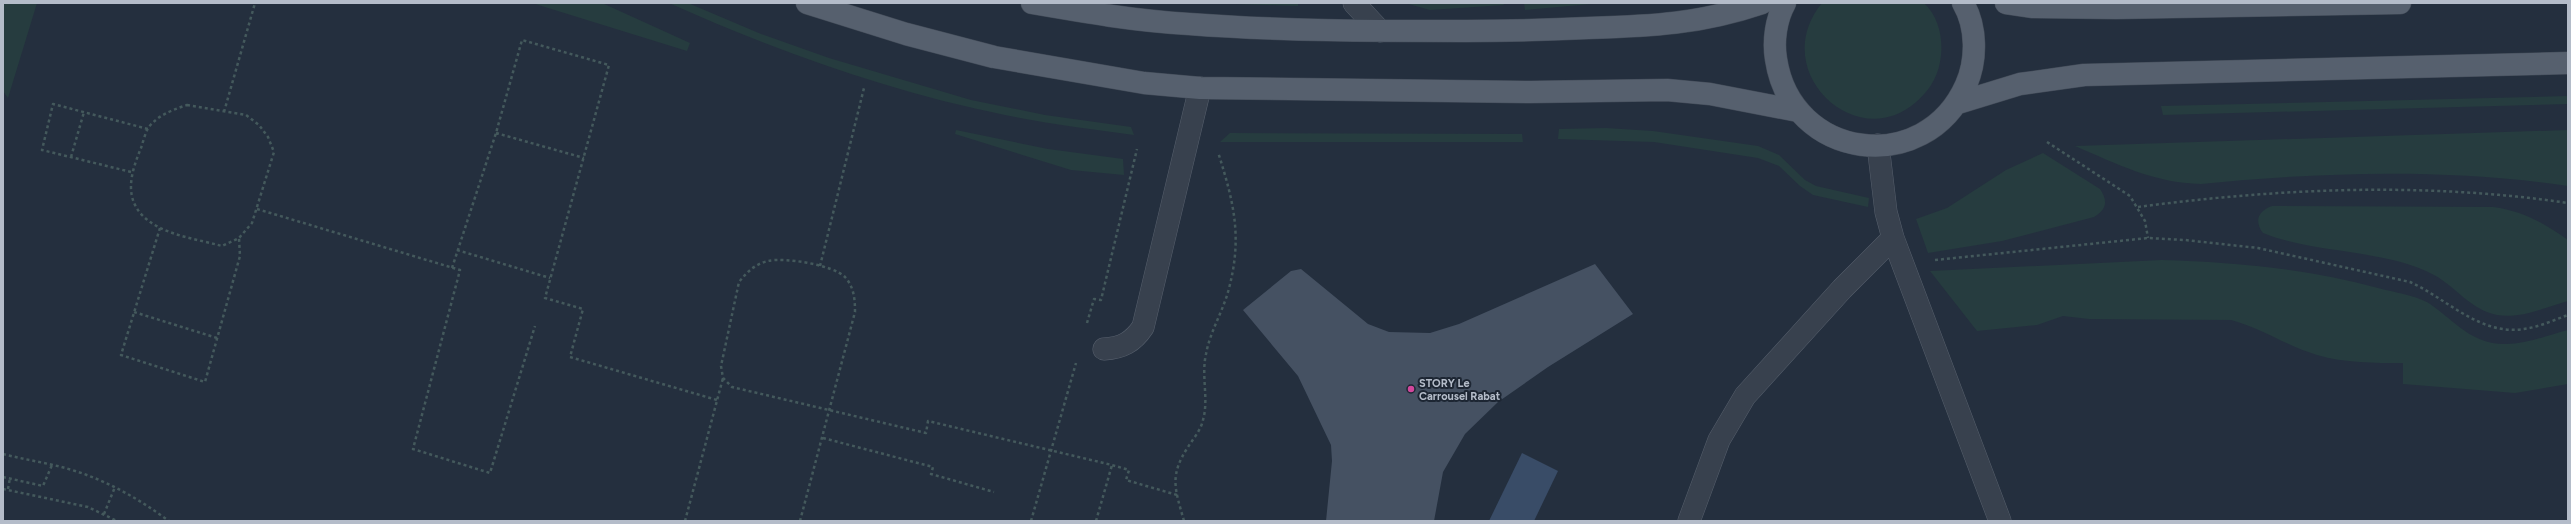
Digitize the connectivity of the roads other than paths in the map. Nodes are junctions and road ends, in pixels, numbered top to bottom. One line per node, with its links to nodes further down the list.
1 (807, 3): 11 (main road)
2 (1032, 3): 9 (main road)
3 (1354, 3): 9 (street)
4 (1762, 3): 9 (main road)
5 (1785, 3): 13 (main road)
6 (1963, 3): 12 (main road)
7 (2006, 3): 8 (main road)
8 (2400, 3)
9 (1380, 31)
10 (2568, 63): 12 (main road)
11 (1200, 88): 13 (main road); 16 (street)
12 (1958, 103): 14 (main road)
13 (1798, 111): 14 (main road)
14 (1878, 145): 15 (street)
15 (1893, 238): 17 (street); 18 (street)
16 (1104, 349)
17 (1689, 521)
18 (2000, 521)

